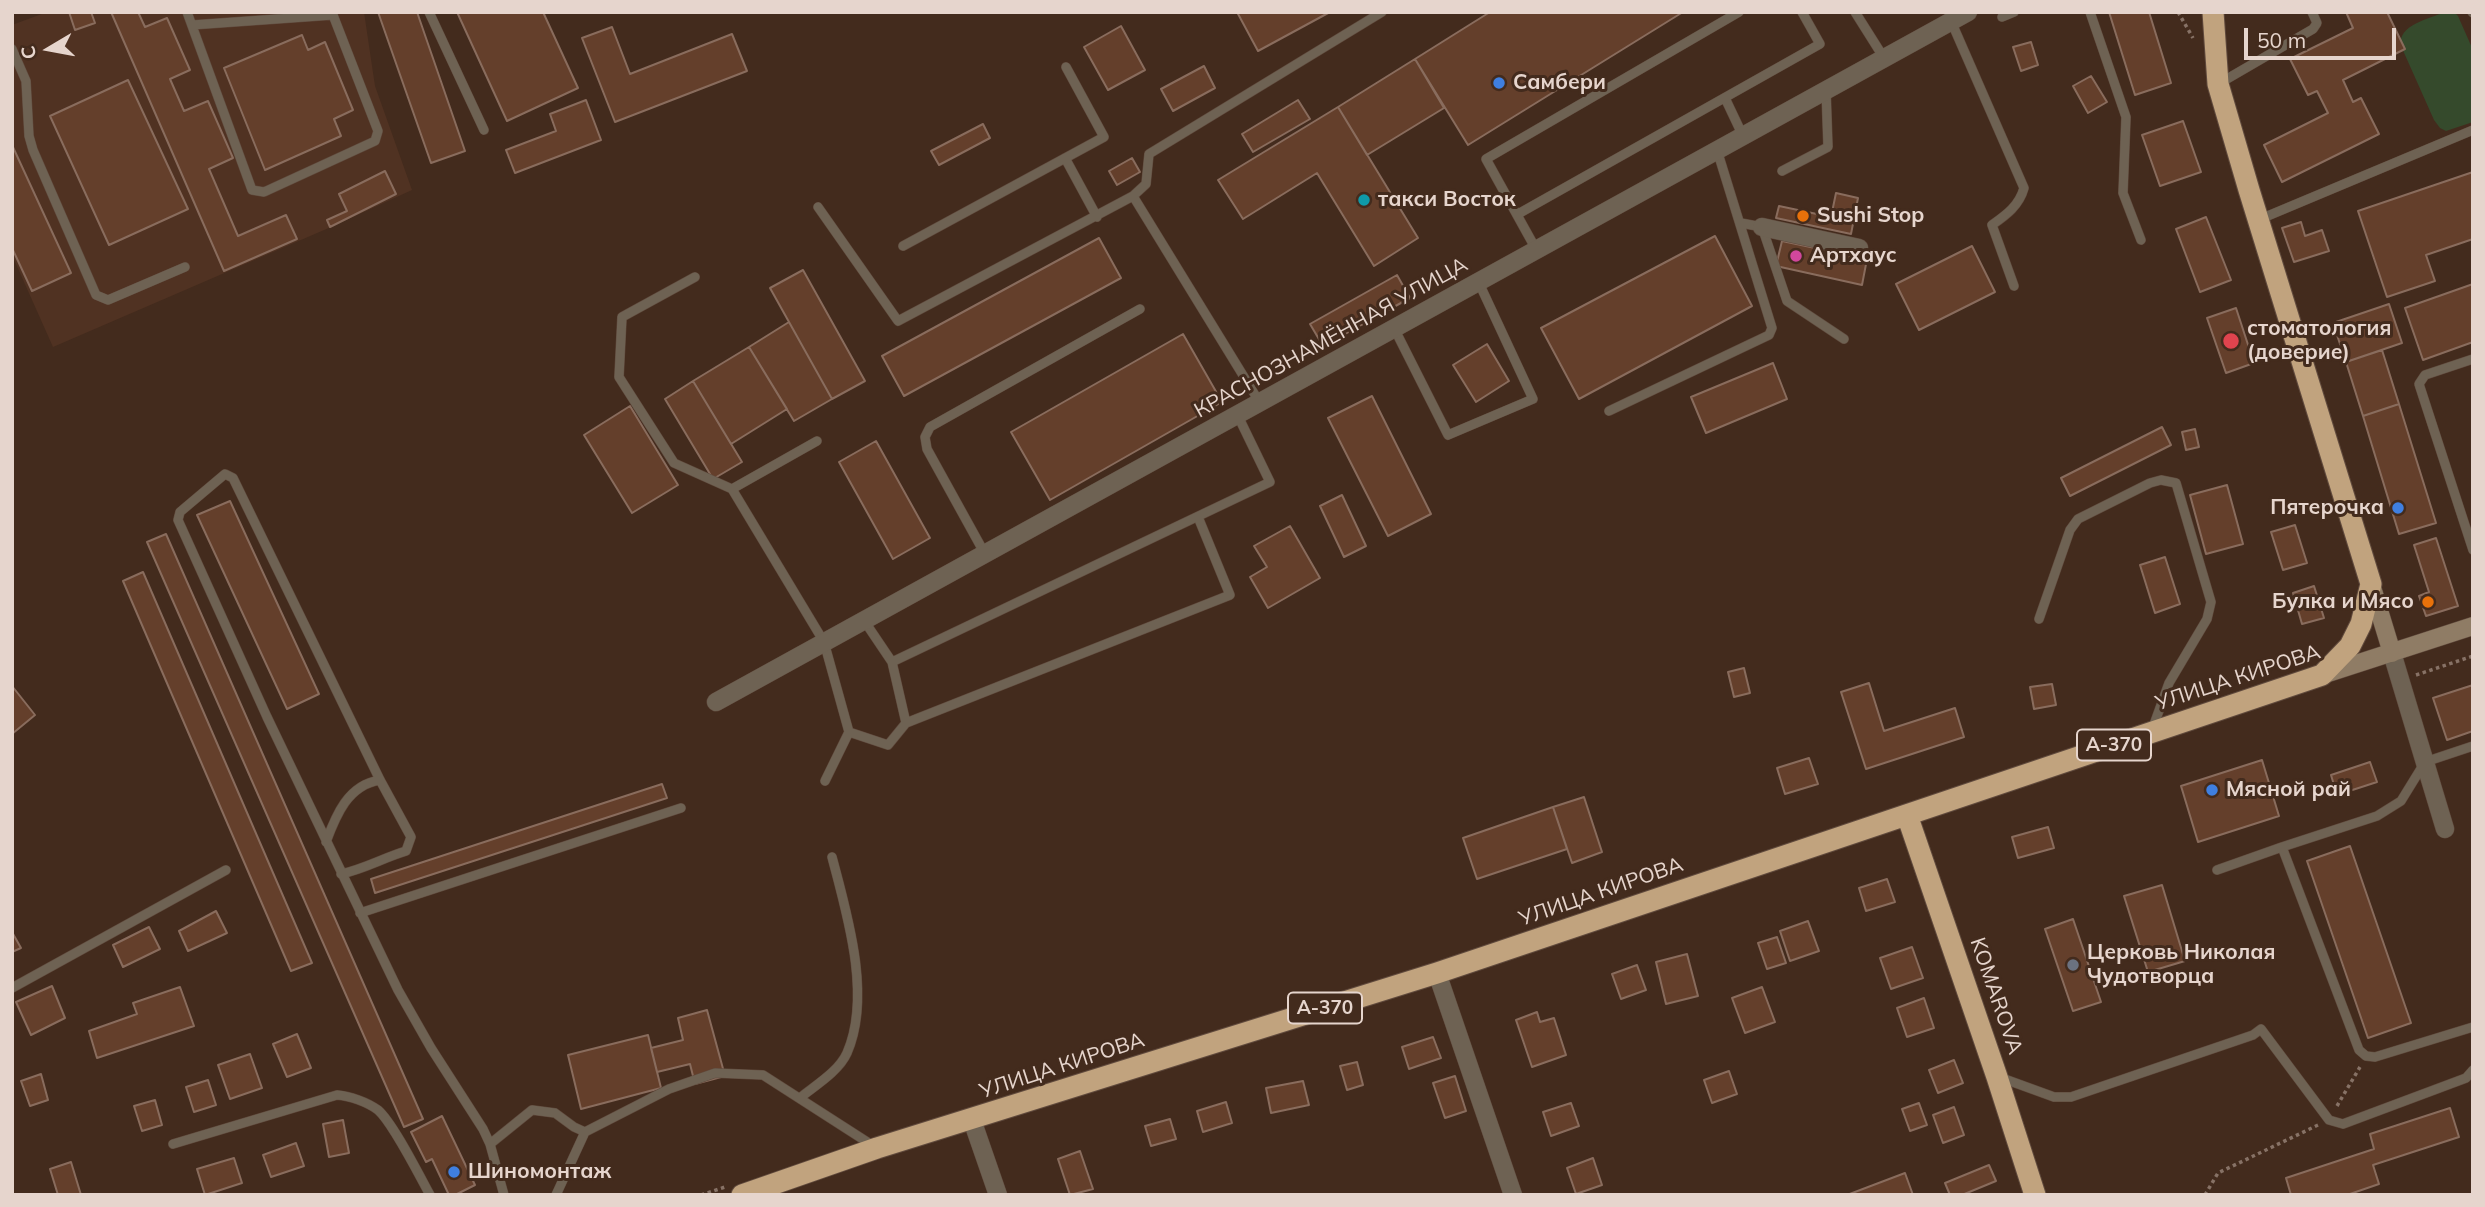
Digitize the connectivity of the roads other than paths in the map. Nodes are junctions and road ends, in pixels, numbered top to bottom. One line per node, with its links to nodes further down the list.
1 (187, 12): 14 (lane)
2 (429, 12): 21 (lane)
3 (1382, 12): 27 (lane)
4 (1739, 12): 29 (lane)
5 (1802, 12): 20 (lane)
6 (1856, 12): 16 (lane)
7 (1968, 12): 13 (street, КРАСНОЗНАМЁННАЯ УЛИЦА)
8 (2014, 12): 12 (lane)
9 (2090, 12): 34 (lane)
10 (2312, 12): 18 (lane)
11 (2210, 15): 18 (highway)
12 (2002, 17)
13 (1951, 22): 16 (street, КРАСНОЗНАМЁННАЯ УЛИЦА); 41 (lane)
14 (191, 25): 14 (lane)
15 (12, 49): 38 (lane)
16 (1884, 58): 19 (street, КРАСНОЗНАМЁННАЯ УЛИЦА)
17 (1066, 67): 25 (lane)
18 (2218, 84): 31 (highway)
19 (1826, 90): 23 (street, КРАСНОЗНАМЁННАЯ УЛИЦА); 26 (lane)
20 (1725, 98): 23 (lane); 29 (lane)
21 (484, 130)
22 (2473, 130): 31 (lane)
23 (1743, 136): 24 (street, КРАСНОЗНАМЁННАЯ УЛИЦА)
24 (1717, 150): 32 (lane); 37 (street, КРАСНОЗНАМЁННАЯ УЛИЦА)
25 (1065, 158): 30 (lane); 35 (lane)
26 (1782, 172)
27 (1133, 196): 30 (lane); 46 (lane)
28 (818, 206): 30 (lane)
29 (1518, 214): 37 (lane)
30 (1097, 217)
31 (2258, 220): 54 (highway)
32 (1741, 223): 33 (lane); 47 (lane)
33 (1762, 228): 36 (street); 44 (lane)
34 (2141, 240)
35 (903, 246)
36 (1859, 248)
37 (1537, 251): 40 (street, КРАСНОЗНАМЁННАЯ УЛИЦА)
38 (186, 267)
39 (695, 277): 50 (lane)
40 (1479, 283): 43 (street, КРАСНОЗНАМЁННАЯ УЛИЦА); 43 (lane)
41 (2014, 286)
42 (1140, 310): 53 (lane)
43 (1395, 330): 46 (street, КРАСНОЗНАМЁННАЯ УЛИЦА)
44 (1844, 339)
45 (2473, 359): 52 (lane)
46 (1259, 403): 48 (street, КРАСНОЗНАМЁННАЯ УЛИЦА)
47 (1609, 411)
48 (1238, 416): 51 (lane); 53 (street, КРАСНОЗНАМЁННАЯ УЛИЦА)
49 (817, 440): 50 (lane)
50 (732, 489): 58 (lane)
51 (1198, 517): 60 (lane); 63 (lane)
52 (2473, 550)
53 (985, 554): 55 (street, КРАСНОЗНАМЁННАЯ УЛИЦА)
54 (2371, 584): 59 (street); 61 (highway, А-370)
55 (863, 619): 58 (street, КРАСНОЗНАМЁННАЯ УЛИЦА); 60 (lane)
56 (2039, 620): 64 (lane)
57 (2473, 626): 59 (street, УЛИЦА КИРОВА)
58 (824, 642): 62 (street, КРАСНОЗНАМЁННАЯ УЛИЦА); 65 (lane)
59 (2392, 653): 61 (street, УЛИЦА КИРОВА); 67 (street)
60 (891, 662): 63 (lane)
61 (2322, 676): 64 (highway, УЛИЦА КИРОВА / А-370)
62 (716, 702)
63 (906, 723): 65 (lane)
64 (2152, 732): 71 (highway, УЛИЦА КИРОВА / А-370)
65 (849, 733): 69 (lane)
66 (2473, 746): 67 (lane)
67 (2425, 762): 72 (street); 74 (lane)
68 (380, 780): 73 (lane); 73 (lane); 78 (lane)
69 (825, 781)
70 (681, 808): 79 (lane)
71 (1907, 815): 80 (highway, УЛИЦА КИРОВА / А-370); 84 (highway, KOMAROVA)
72 (2445, 829)
73 (326, 842): 78 (lane)
74 (2282, 847): 77 (lane); 82 (lane)
75 (832, 857): 85 (lane)
76 (226, 870): 81 (lane)
77 (2217, 870)
78 (341, 874): 79 (lane)
79 (360, 913): 89 (lane)
80 (1437, 973): 86 (highway, УЛИЦА КИРОВА / А-370); 96 (street)
81 (12, 988)
82 (2473, 1027)
83 (2473, 1070): 84 (lane)
84 (1997, 1077): 97 (highway, KOMAROVA)
85 (801, 1097): 87 (lane); 90 (lane)
86 (972, 1120): 90 (highway, УЛИЦА КИРОВА / А-370); 95 (street)
87 (585, 1132): 89 (lane); 94 (lane)
88 (173, 1144): 92 (lane)
89 (490, 1144): 93 (lane)
90 (877, 1148): 91 (highway, УЛИЦА КИРОВА / А-370)
91 (746, 1191)
92 (430, 1195)
93 (504, 1195)
94 (556, 1195)
95 (998, 1195)
96 (1513, 1195)
97 (2035, 1195)

